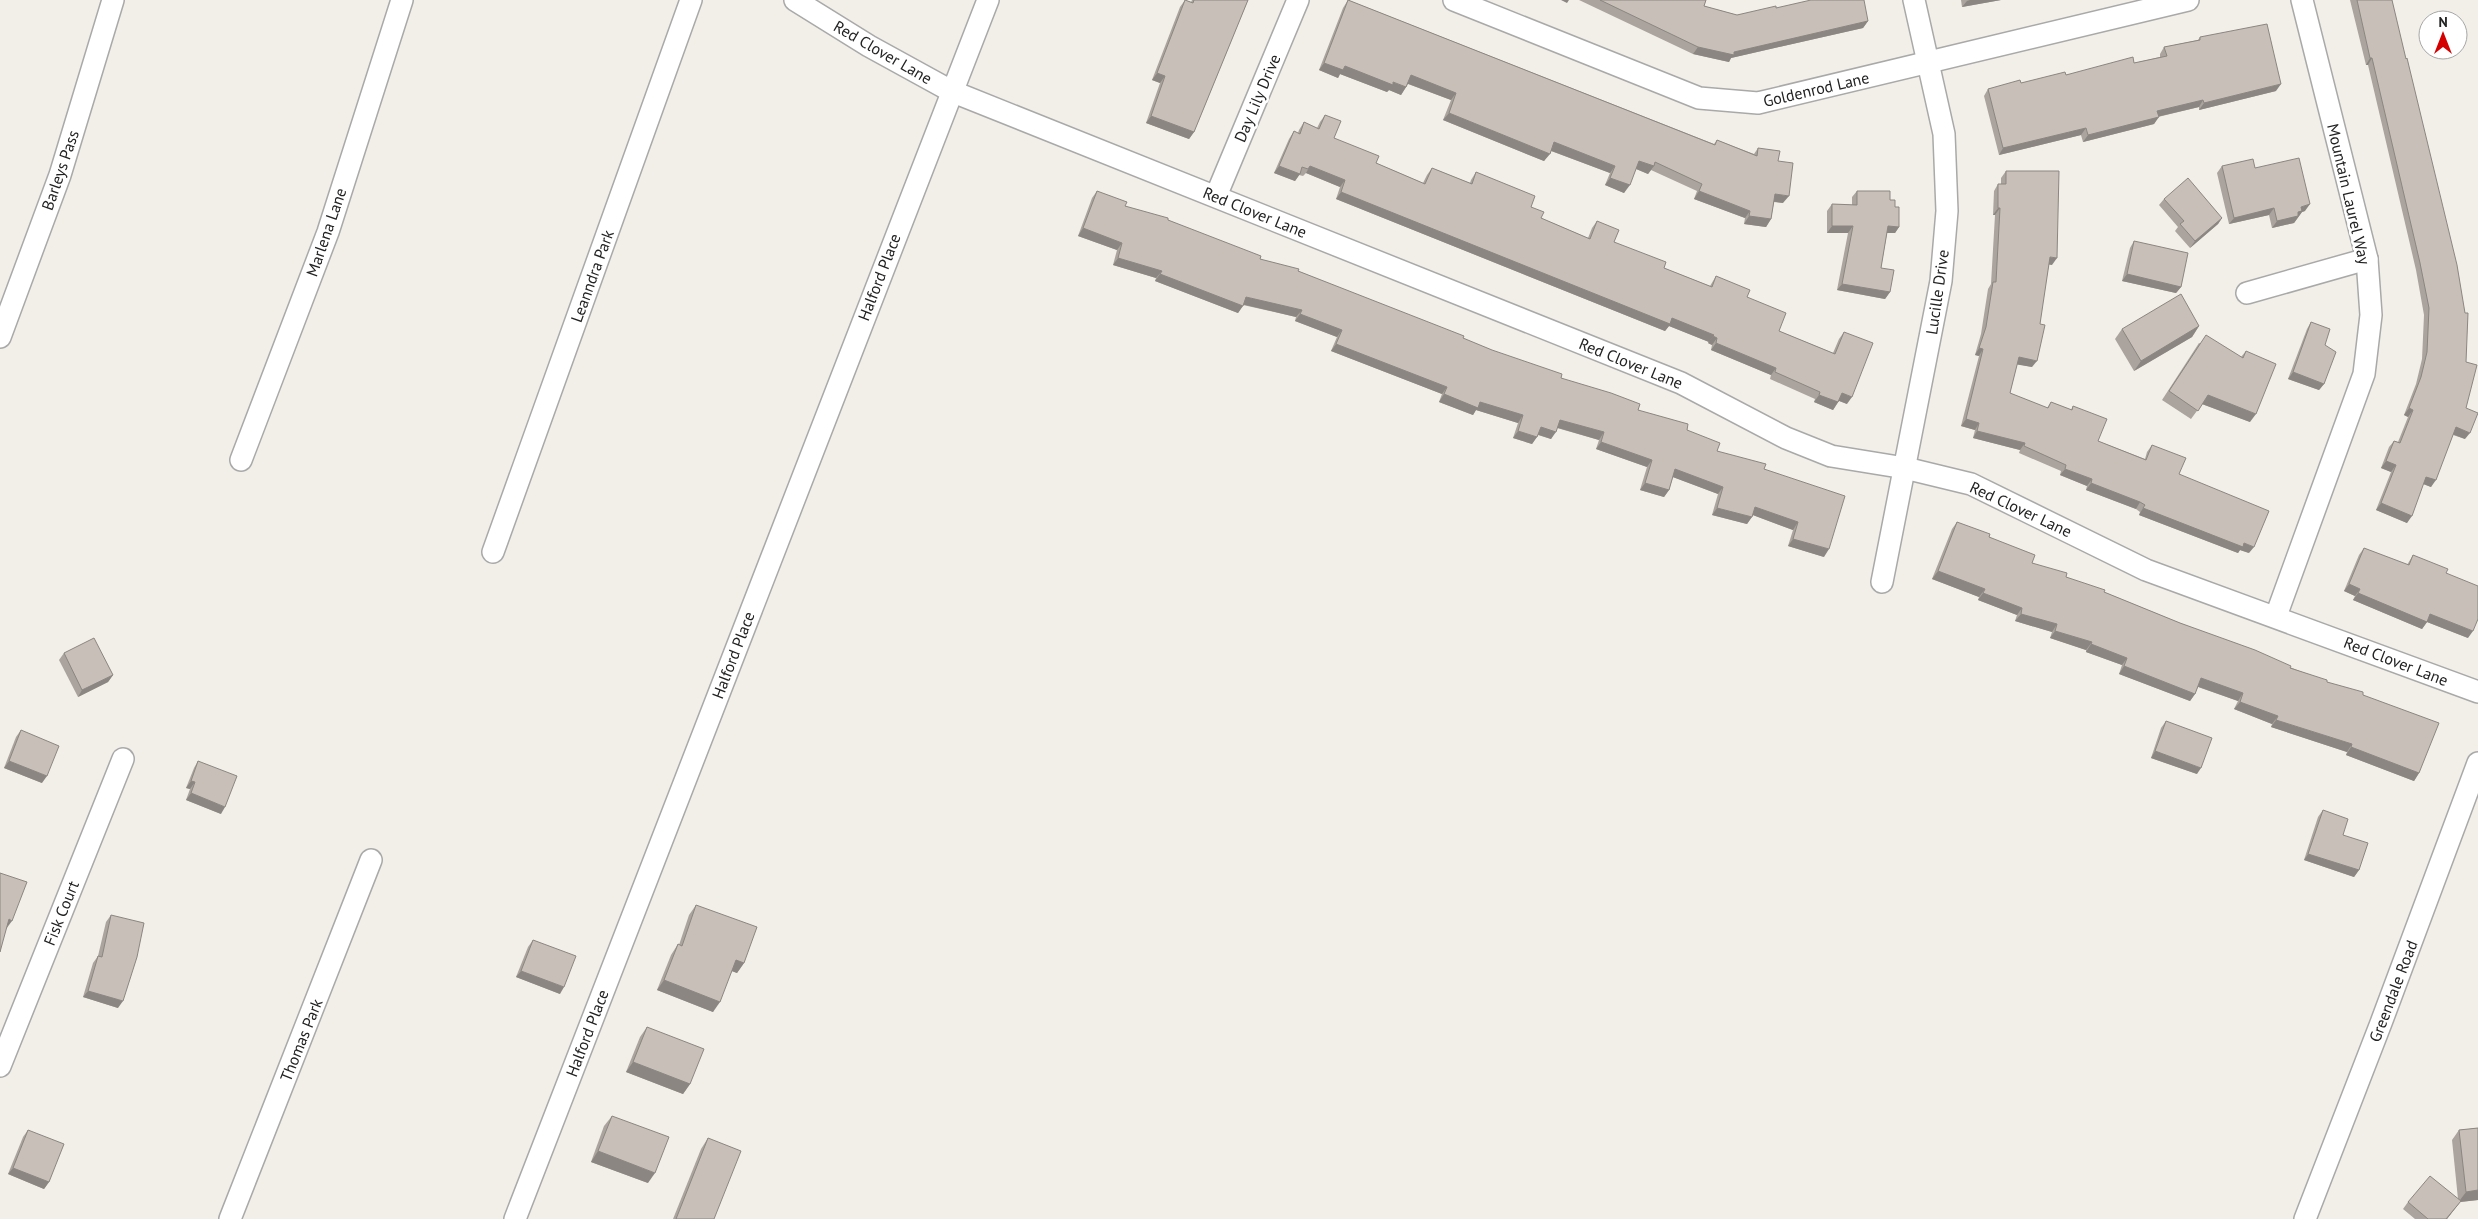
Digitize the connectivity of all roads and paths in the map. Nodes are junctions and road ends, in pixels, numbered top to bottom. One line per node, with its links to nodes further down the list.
1 (113, 0): 16 (street, Barleys Pass)
2 (402, 0): 17 (street, Marlena Lane)
3 (691, 0): 19 (street, Leanndra Park)
4 (795, 0): 12 (street, Red Clover Lane)
5 (988, 0): 12 (street, Halford Place)
6 (1298, 0): 13 (street, Day Lily Drive)
7 (1454, 0): 11 (street, Goldenrod Lane)
8 (1914, 0): 11 (street, Lucille Drive)
9 (2188, 0): 11 (street, Goldenrod Lane)
10 (2302, 0): 14 (street, Mountain Laurel Way)
11 (1928, 63): 18 (street, Lucille Drive)
12 (952, 91): 13 (street, Red Clover Lane); 28 (street, Halford Place)
13 (1216, 196): 18 (street, Red Clover Lane)
14 (2366, 259): 15 (street); 21 (street, Mountain Laurel Way)
15 (2247, 293)
16 (0, 338)
17 (241, 460)
18 (1905, 468): 20 (street, Lucille Drive); 21 (street, Red Clover Lane)
19 (493, 552)
20 (1882, 582)
21 (2276, 616): 22 (street, Red Clover Lane)
22 (2478, 692)
23 (123, 760): 26 (street, Fisk Court)
24 (2478, 763): 29 (street, Greendale Road)
25 (371, 860): 27 (street, Thomas Park)
26 (0, 1066)
27 (230, 1219)
28 (515, 1219)
29 (2305, 1219)

